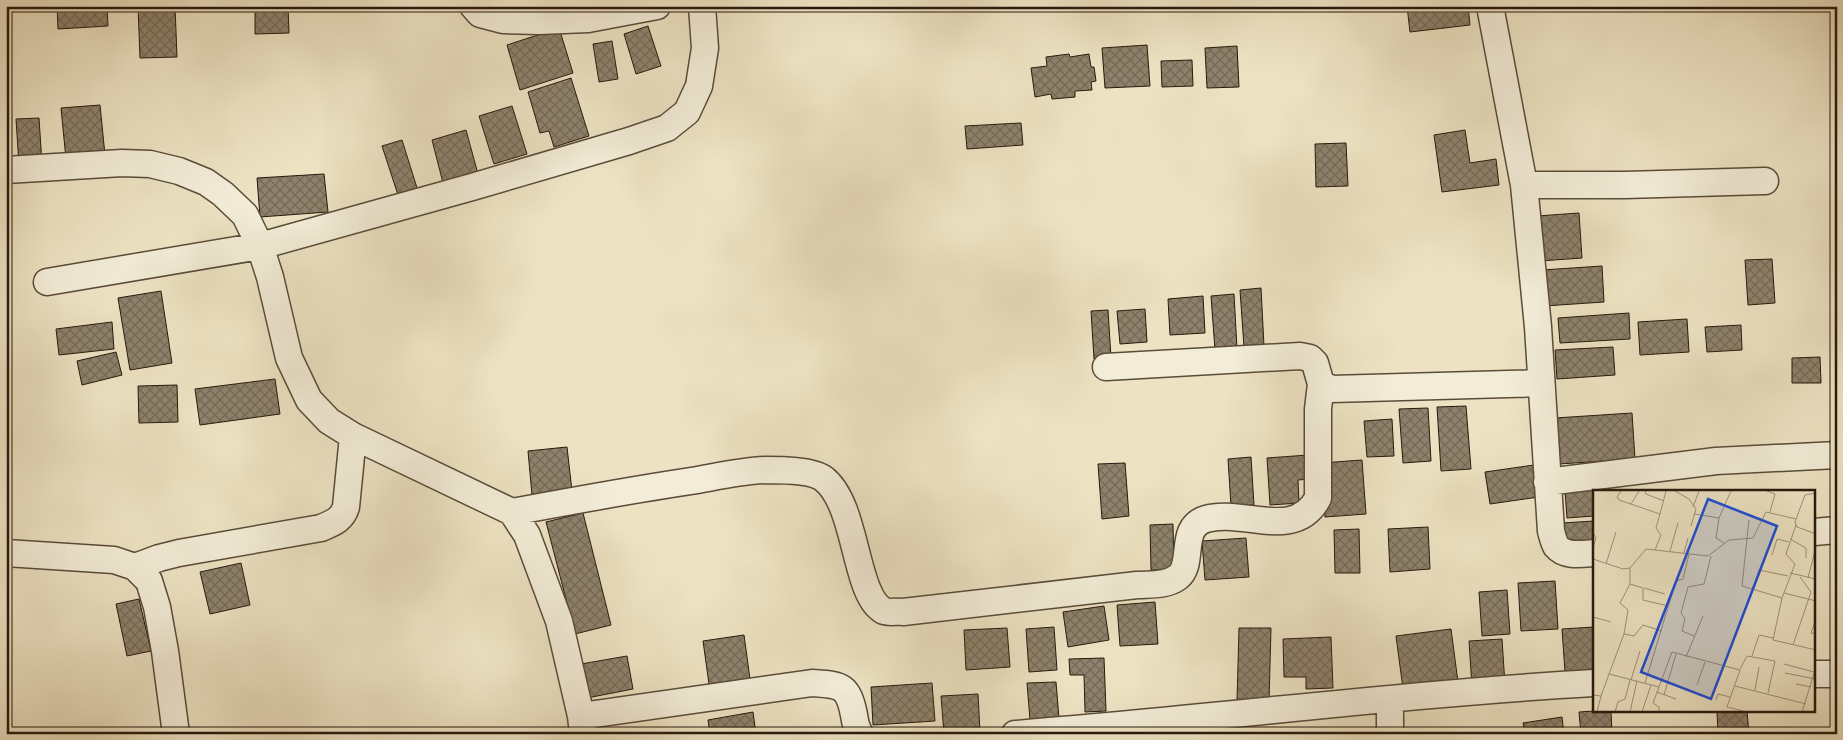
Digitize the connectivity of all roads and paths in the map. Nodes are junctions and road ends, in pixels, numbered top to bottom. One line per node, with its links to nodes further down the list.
1 (473, 6): 2 (street)
2 (657, 6)
3 (702, 6): 8 (street)
4 (1490, 6): 7 (street)
5 (6, 170): 8 (street)
6 (1765, 181): 7 (street)
7 (1524, 185): 11 (street)
8 (260, 246): 9 (street); 13 (street)
9 (47, 282)
10 (1106, 367): 12 (street)
11 (1540, 382): 12 (street); 15 (street)
12 (1321, 384): 16 (street)
13 (353, 436): 16 (street); 21 (street)
14 (1837, 455): 15 (street)
15 (1547, 482): 20 (street)
16 (512, 512): 26 (street)
17 (1837, 530): 18 (street)
18 (1816, 532)
19 (6, 552): 21 (street)
20 (1593, 553)
21 (135, 567): 28 (street)
22 (1816, 674): 23 (street)
23 (1837, 674)
24 (1593, 683): 25 (street)
25 (1390, 699): 27 (street); 31 (street)
26 (582, 725): 29 (street)
27 (1135, 729): 30 (street)
28 (176, 734)
29 (860, 734)
30 (1015, 734)
31 (1390, 734)

